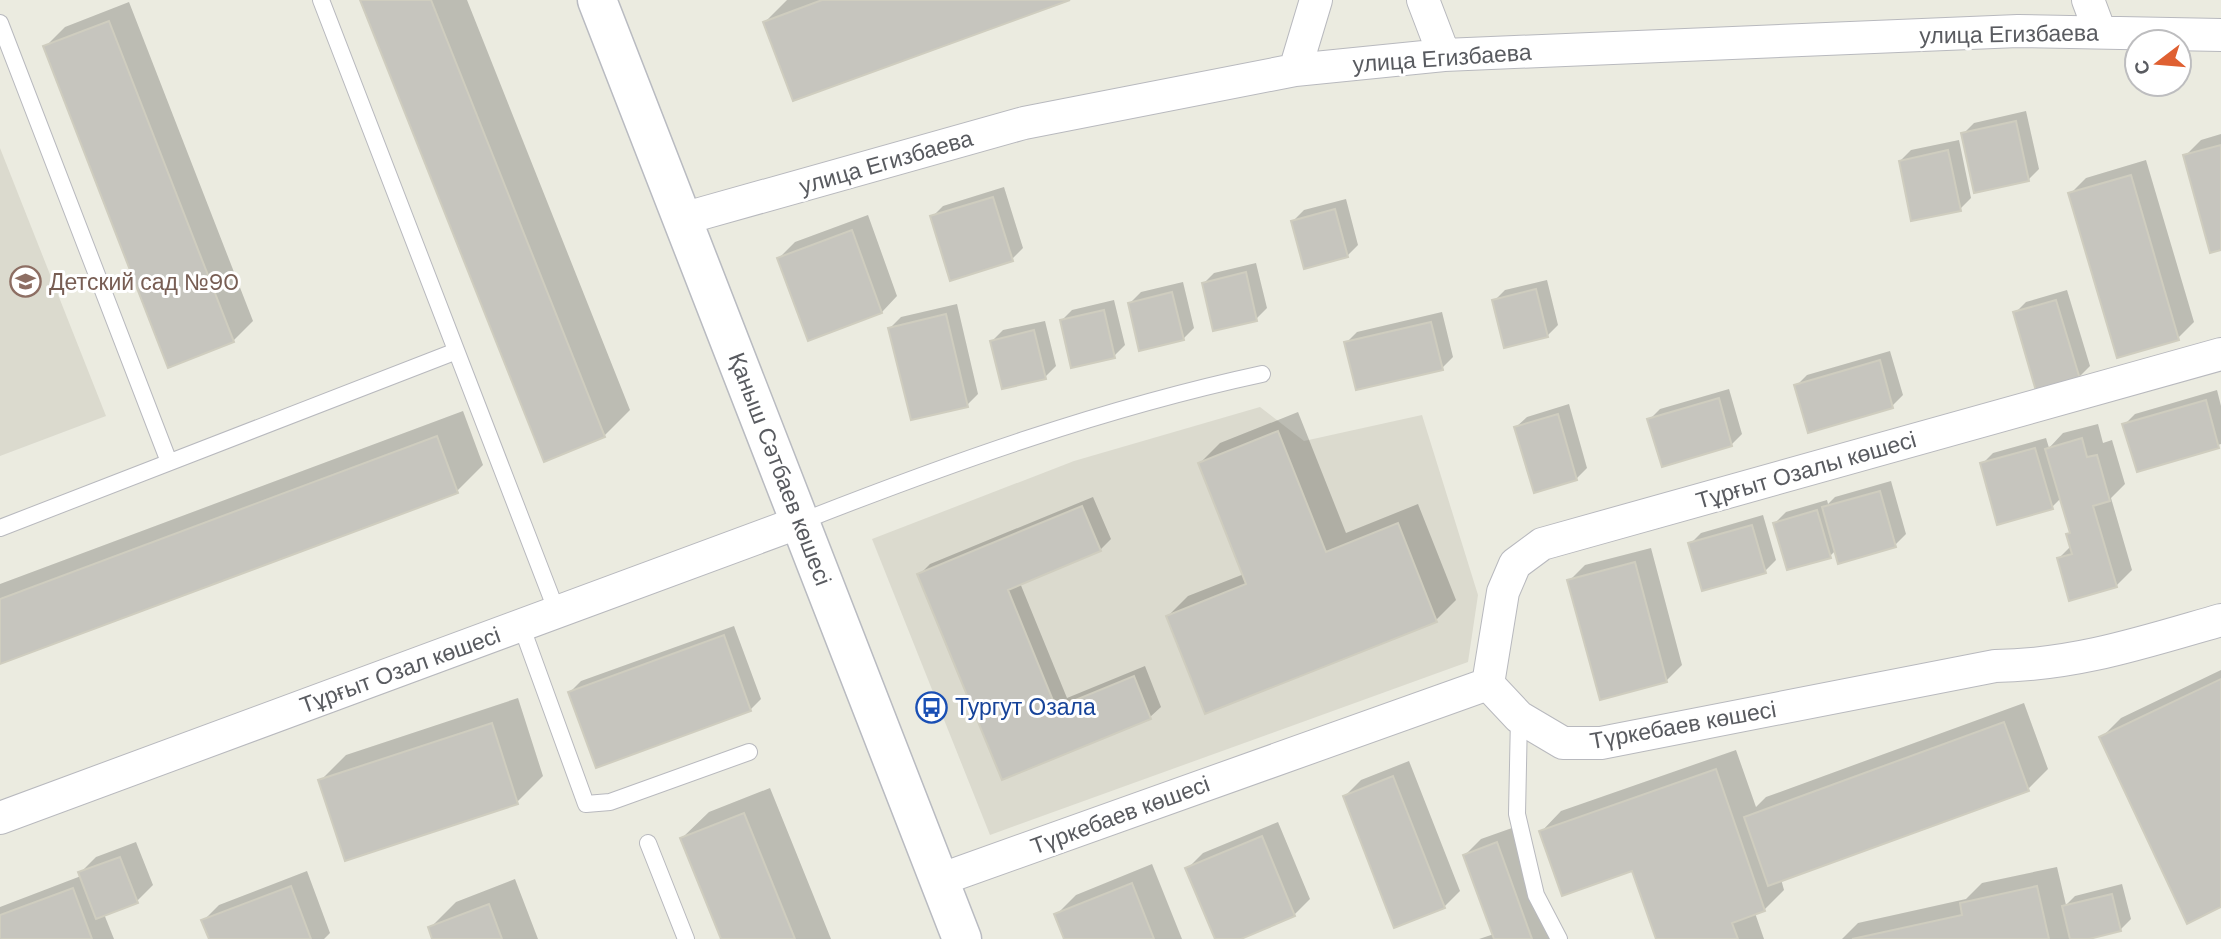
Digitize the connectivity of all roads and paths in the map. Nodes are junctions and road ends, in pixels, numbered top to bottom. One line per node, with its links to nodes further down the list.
1 (321, 0): 12 (lane)
2 (597, 0): 11 (main road, Қаныш Сәтбаев көшесі)
3 (1316, 0): 10 (street)
4 (1423, 0): 9 (street)
5 (2088, 0): 7 (street)
6 (0, 23): 15 (lane)
7 (2101, 32): 8 (street, улица Егизбаева); 9 (street, улица Егизбаева)
8 (2221, 35)
9 (1444, 55): 10 (street, улица Егизбаева)
10 (1295, 70): 11 (street, улица Егизбаева)
11 (682, 219): 16 (main road, Қаныш Сәтбаев көшесі)
12 (454, 352): 15 (lane); 18 (lane)
13 (2221, 354): 21 (street, Тұрғыт Озалы көшесі)
14 (1262, 374): 16 (lane)
15 (169, 462): 17 (lane)
16 (800, 522): 18 (street, Тұрғыт Озал көшесі); 26 (main road, Қаныш Сәтбаев көшесі)
17 (0, 528)
18 (557, 612): 20 (street, Тұрғыт Озал көшесі)
19 (2221, 620): 22 (street, Түркебаев көшесі)
20 (521, 625): 23 (lane); 24 (street, Тұрғыт Озал көшесі)
21 (1488, 684): 22 (street, Түркебаев көшесі); 26 (street, Түркебаев көшесі)
22 (1519, 717): 29 (lane)
23 (749, 751)
24 (0, 818)
25 (648, 843): 27 (lane)
26 (939, 880): 28 (main road, Қаныш Сәтбаев көшесі)
27 (686, 939)
28 (962, 939)
29 (1559, 939)

